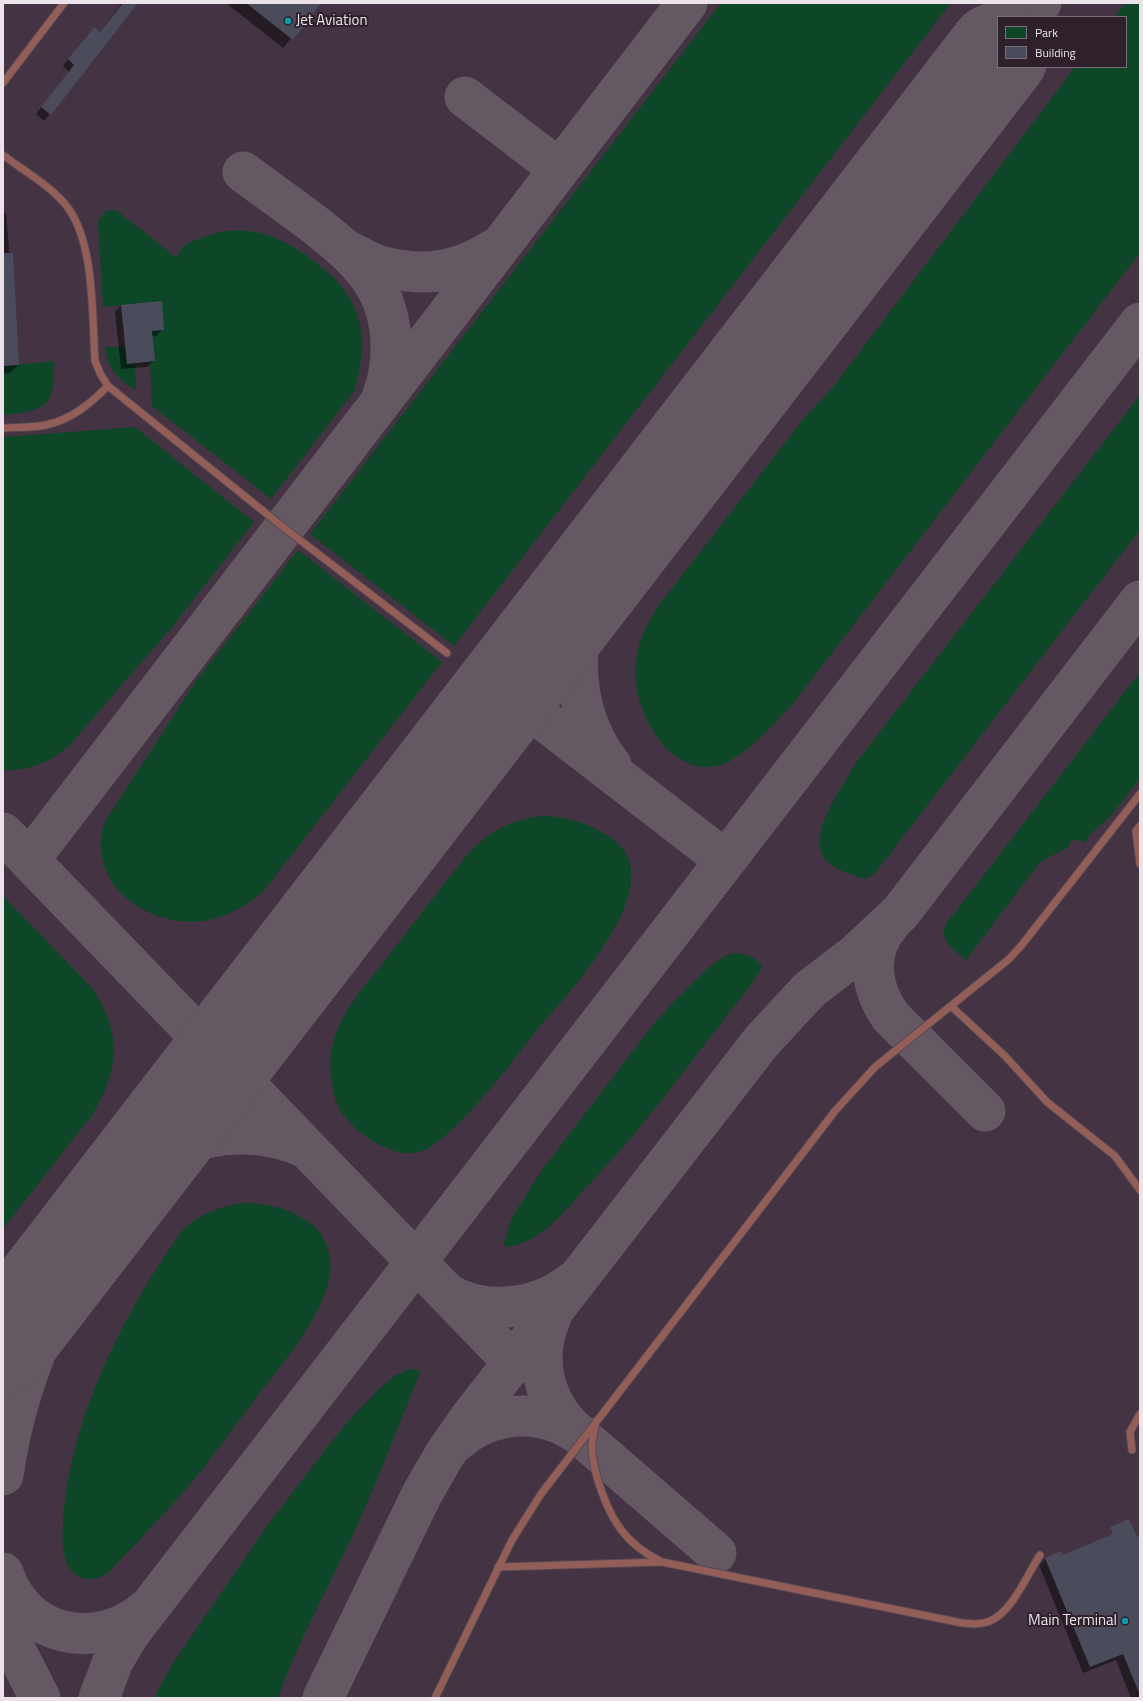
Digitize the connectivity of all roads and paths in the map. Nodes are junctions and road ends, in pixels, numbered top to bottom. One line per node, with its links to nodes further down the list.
1 (64, 3): 2 (lane)
2 (3, 83)
3 (3, 155): 4 (lane)
4 (108, 386): 5 (lane); 6 (lane)
5 (3, 428)
6 (447, 653)
7 (1140, 794): 10 (lane)
8 (1140, 826): 9 (lane)
9 (1140, 864)
10 (952, 1007): 11 (lane); 13 (lane)
11 (1140, 1190)
12 (1140, 1414): 14 (lane)
13 (596, 1419): 16 (lane); 17 (lane)
14 (1132, 1450)
15 (1040, 1555): 16 (lane)
16 (662, 1562): 17 (lane)
17 (498, 1567): 18 (lane)
18 (435, 1698)

